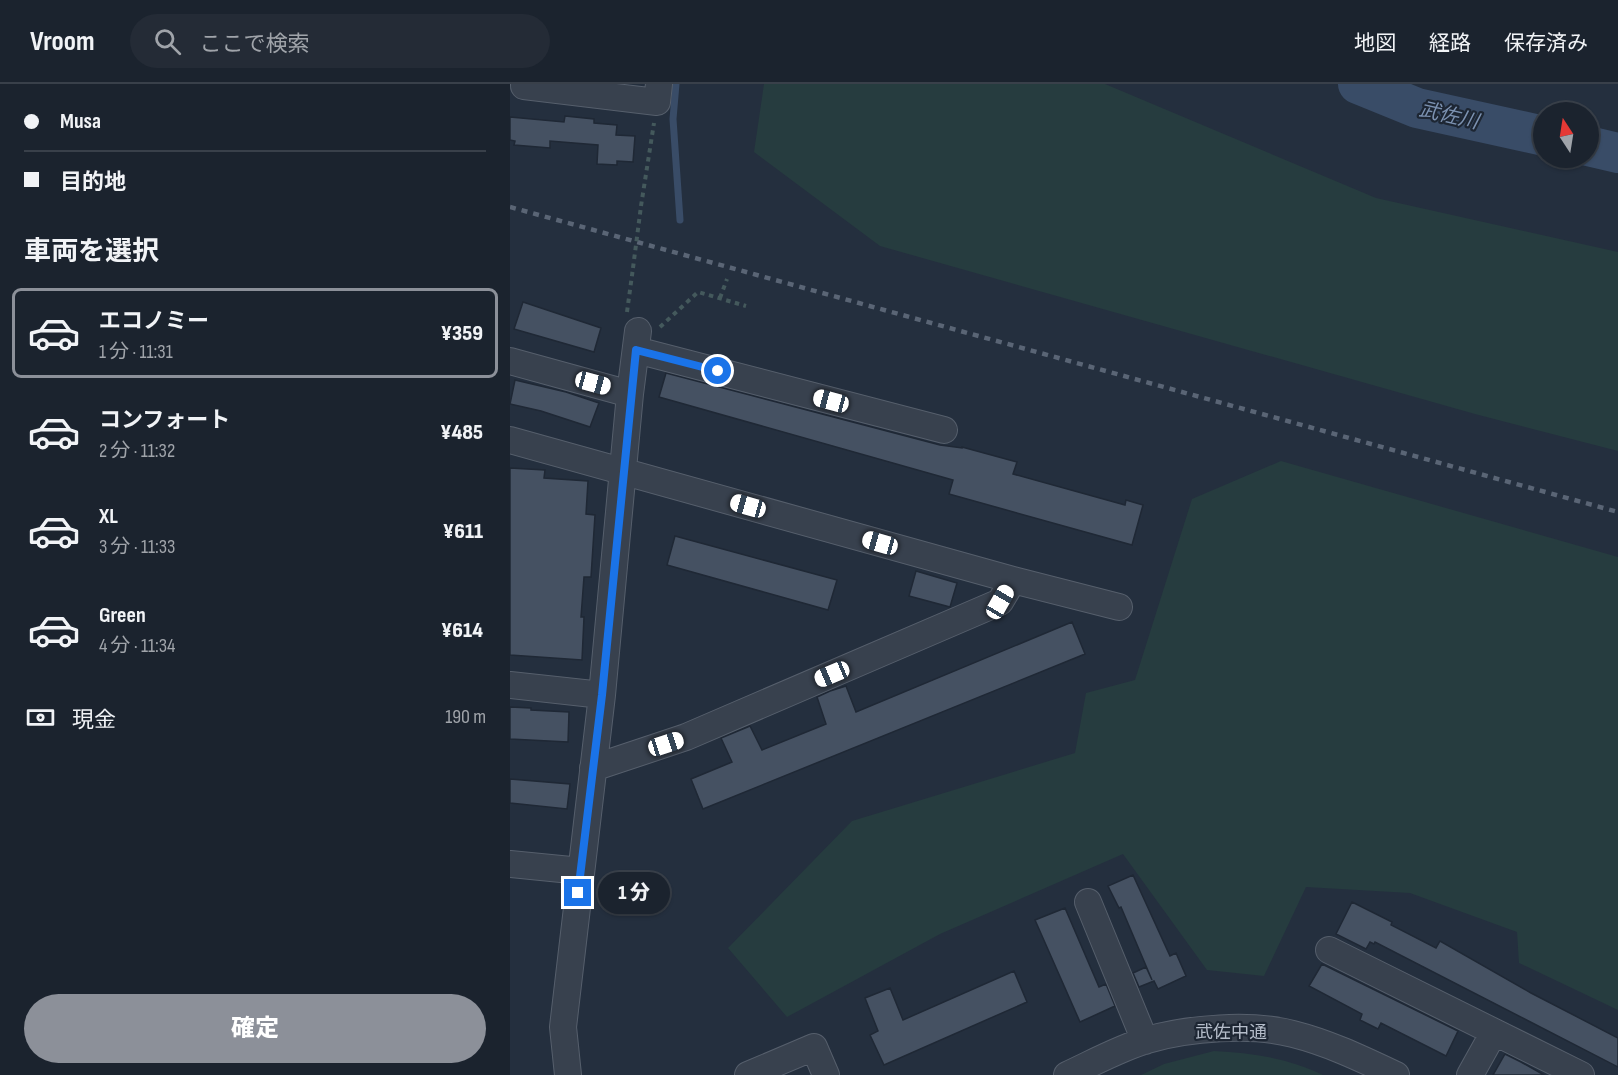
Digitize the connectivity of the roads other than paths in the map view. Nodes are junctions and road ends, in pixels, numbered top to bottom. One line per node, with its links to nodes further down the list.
1 (524, 84): 2 (street)
2 (658, 93)
3 (510, 361): 4 (street)
4 (630, 394): 5 (street); 7 (street)
5 (944, 430)
6 (510, 440): 7 (street)
7 (624, 471): 8 (street); 11 (street)
8 (1013, 580): 9 (street); 12 (street)
9 (1119, 607)
10 (510, 685): 11 (street)
11 (602, 695): 12 (street)
12 (593, 768): 14 (street)
13 (510, 864): 14 (street)
14 (580, 871): 19 (street)
15 (1088, 902): 18 (street)
16 (1329, 950): 17 (street)
17 (1494, 1032): 24 (street); 25 (street)
18 (1145, 1041): 22 (street, 武佐中通); 23 (street, 武佐中通)
19 (568, 1075)
20 (748, 1075): 21 (street)
21 (826, 1075)
22 (1067, 1075)
23 (1396, 1075)
24 (1470, 1075)
25 (1581, 1075)

